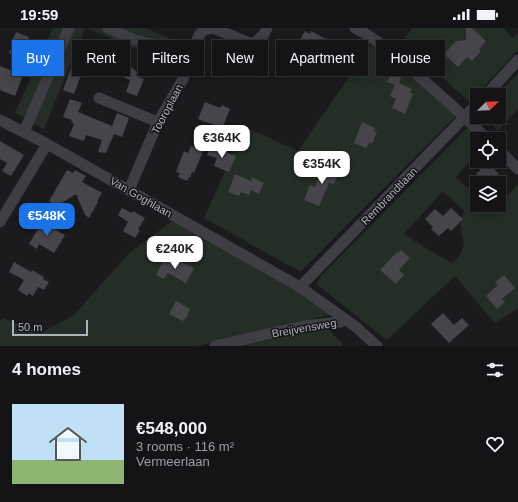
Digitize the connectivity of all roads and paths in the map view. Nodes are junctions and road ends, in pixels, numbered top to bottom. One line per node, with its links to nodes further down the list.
1 (69, 28): 16 (street)
2 (108, 28): 7 (street)
3 (267, 28): 5 (street, Tooroplaan)
4 (355, 28): 13 (street)
5 (204, 29): 6 (street, Tooroplaan)
6 (197, 40)
7 (138, 41)
8 (518, 60): 10 (street)
9 (184, 76): 15 (street, Tooroplaan)
10 (492, 88)
11 (99, 98): 15 (street)
12 (470, 112): 13 (street, Rembrandtlaan)
13 (465, 117): 17 (street); 23 (street, Rembrandtlaan)
14 (0, 120): 16 (street, Van Goghlaan)
15 (158, 122): 21 (street, Tooroplaan)
16 (24, 132): 18 (street, Van Goghlaan)
17 (480, 132)
18 (47, 144): 21 (street, Van Goghlaan); 22 (street)
19 (506, 157): 20 (street)
20 (518, 169)
21 (129, 190): 23 (street, Van Goghlaan)
22 (0, 222)
23 (300, 287): 24 (street, Van Goghlaan)
24 (345, 320): 25 (street, Breijvensweg); 26 (street, Van Goghlaan)
25 (215, 346)
26 (377, 346)

